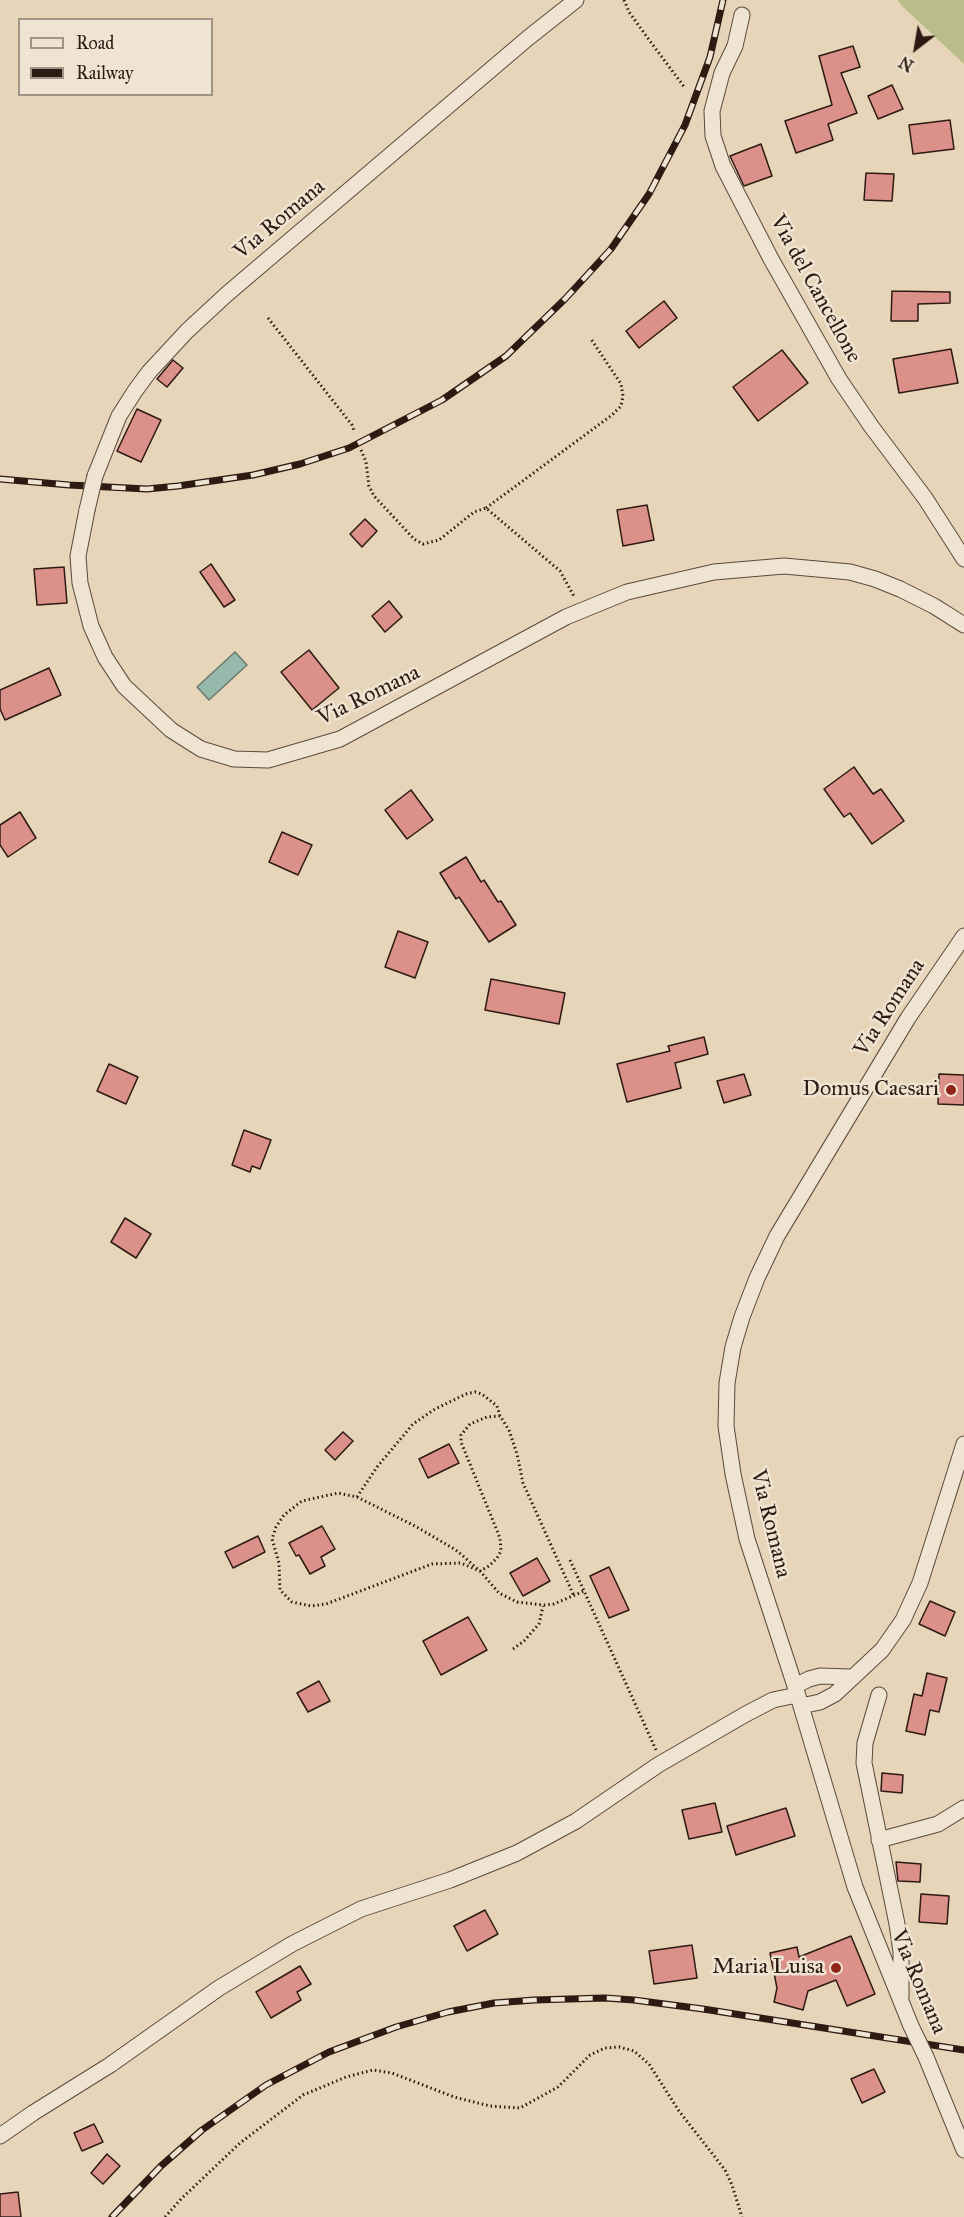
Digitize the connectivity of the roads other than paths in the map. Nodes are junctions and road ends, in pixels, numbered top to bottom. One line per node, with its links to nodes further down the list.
1 (561, 0): 4 (street, Via Romana)
2 (576, 0): 4 (street, Via Romana)
3 (742, 15): 5 (street, Via del Cancellone)
4 (528, 38): 6 (street, Via Romana, bridge)
5 (964, 559)
6 (964, 625)
7 (964, 936): 11 (street, Via Romana)
8 (964, 1444): 9 (street)
9 (851, 1677): 11 (street); 11 (street)
10 (879, 1695): 13 (street)
11 (798, 1696): 14 (street, Via Romana); 15 (street)
12 (964, 1808): 13 (street)
13 (879, 1840): 14 (street)
14 (901, 2003): 16 (street, Via Romana, bridge)
15 (0, 2136)
16 (964, 2150)

